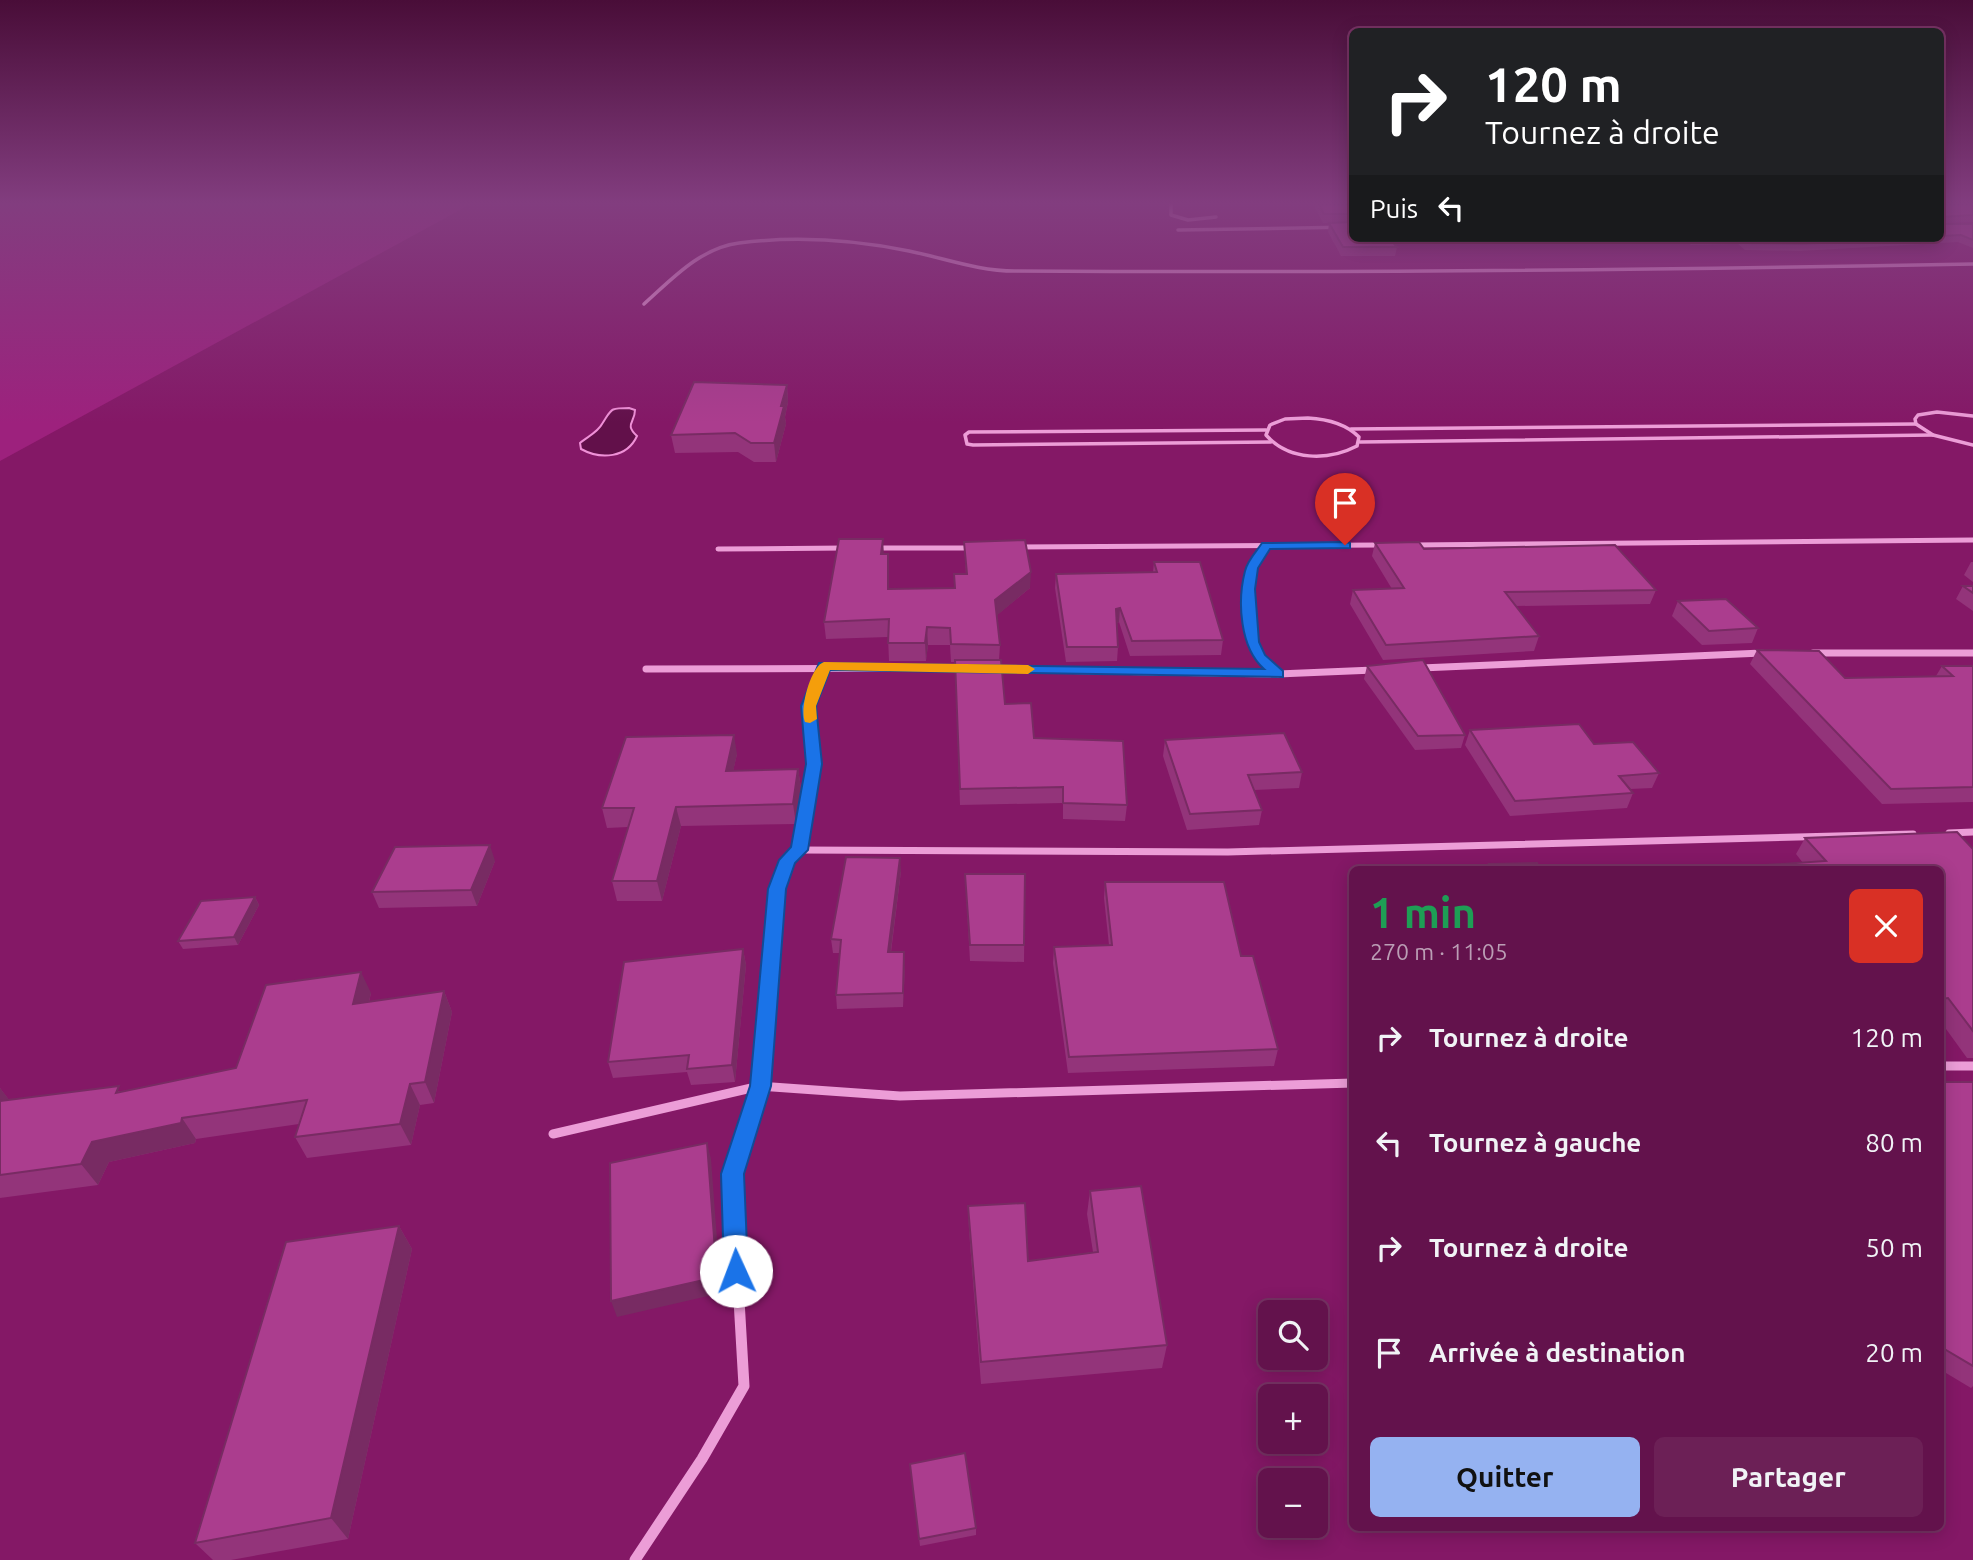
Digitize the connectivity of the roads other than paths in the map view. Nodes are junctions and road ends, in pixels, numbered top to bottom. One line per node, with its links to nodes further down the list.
1 (678, 277): 2 (street)
2 (643, 304)
3 (1973, 416): 4 (lane)
4 (1916, 424): 5 (lane); 7 (lane)
5 (1350, 429): 6 (lane); 9 (lane)
6 (1266, 430): 8 (lane); 8 (lane)
7 (1933, 435): 9 (lane); 10 (lane)
8 (1271, 442): 9 (lane)
9 (1360, 442)
10 (1973, 445)
11 (1973, 540): 13 (street)
12 (1388, 545): 14 (street)
13 (1402, 545)
14 (1266, 546): 15 (street); 29 (street)
15 (1003, 547)
16 (854, 548): 19 (street)
17 (867, 548): 18 (street)
18 (975, 548)
19 (718, 549)
20 (1776, 652): 25 (street)
21 (1802, 653): 22 (street)
22 (1973, 653)
23 (824, 666): 24 (street); 26 (street); 33 (street)
24 (976, 668)
25 (1412, 668)
26 (646, 669)
27 (989, 669): 29 (street)
28 (1385, 669): 29 (street)
29 (1278, 674)
30 (1973, 832): 32 (street)
31 (1917, 833): 33 (street)
32 (1945, 833)
33 (800, 850): 37 (street)
34 (1944, 1066): 35 (street)
35 (1973, 1066)
36 (1349, 1083): 37 (street)
37 (760, 1086): 38 (street); 39 (street)
38 (553, 1134)
39 (635, 1560)

